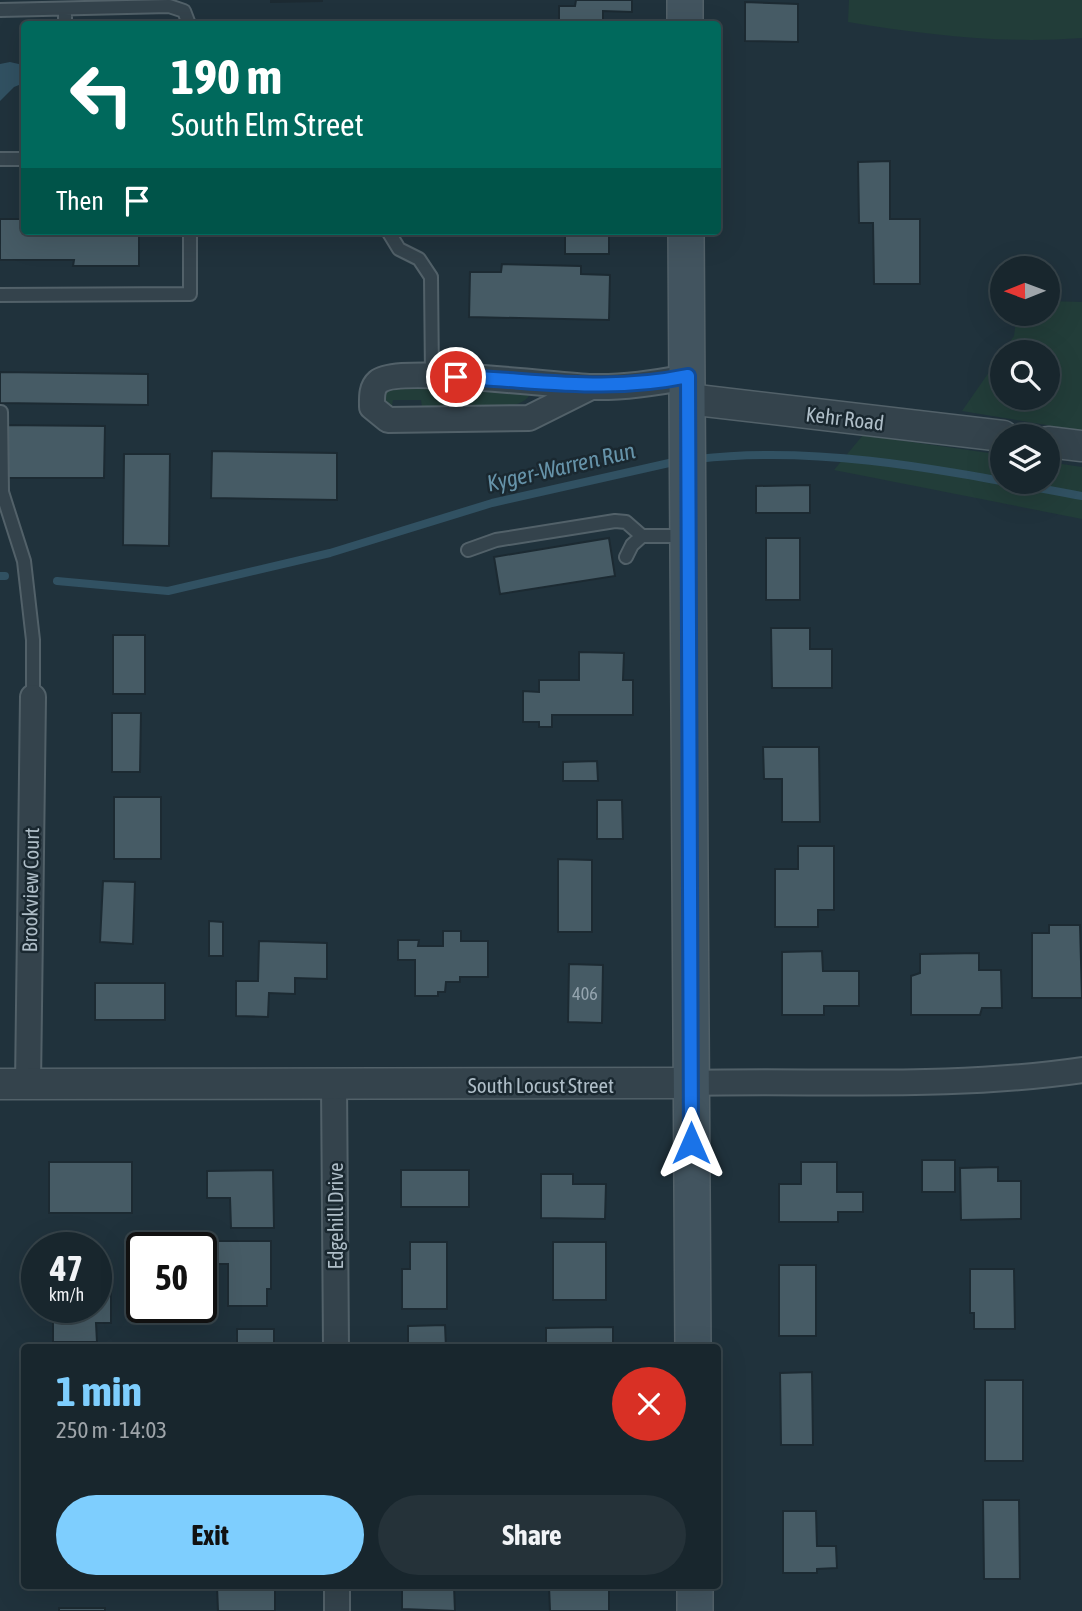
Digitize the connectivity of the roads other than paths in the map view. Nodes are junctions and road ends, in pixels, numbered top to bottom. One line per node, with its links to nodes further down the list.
1 (685, 0): 7 (main road)
2 (17, 5): 3 (lane); 4 (lane)
3 (65, 9): 5 (lane); 6 (lane)
4 (0, 10)
5 (65, 21)
6 (188, 21)
7 (685, 21)
8 (0, 159): 9 (lane)
9 (21, 159)
10 (190, 235): 13 (lane)
11 (390, 235): 14 (lane)
12 (687, 235): 16 (main road)
13 (0, 295)
14 (432, 376): 15 (street); 15 (street)
15 (591, 387): 16 (street)
16 (688, 388): 18 (street, Kehr Road); 22 (main road)
17 (1, 412): 25 (lane)
18 (990, 434)
19 (1060, 443): 20 (street)
20 (1082, 446)
21 (642, 536): 22 (lane); 23 (lane); 24 (lane)
22 (689, 536): 27 (main road)
23 (468, 550)
24 (626, 558)
25 (33, 697): 28 (street, Brookview Court)
26 (1082, 1070): 27 (street, South Locust Street)
27 (691, 1083): 29 (street, South Locust Street); 31 (main road)
28 (14, 1084): 29 (street, South Locust Street)
29 (334, 1084): 30 (street, Edgehill Drive)
30 (336, 1344)
31 (693, 1344)
32 (337, 1589): 34 (street)
33 (695, 1589): 35 (main road)
34 (337, 1611)
35 (695, 1611)

